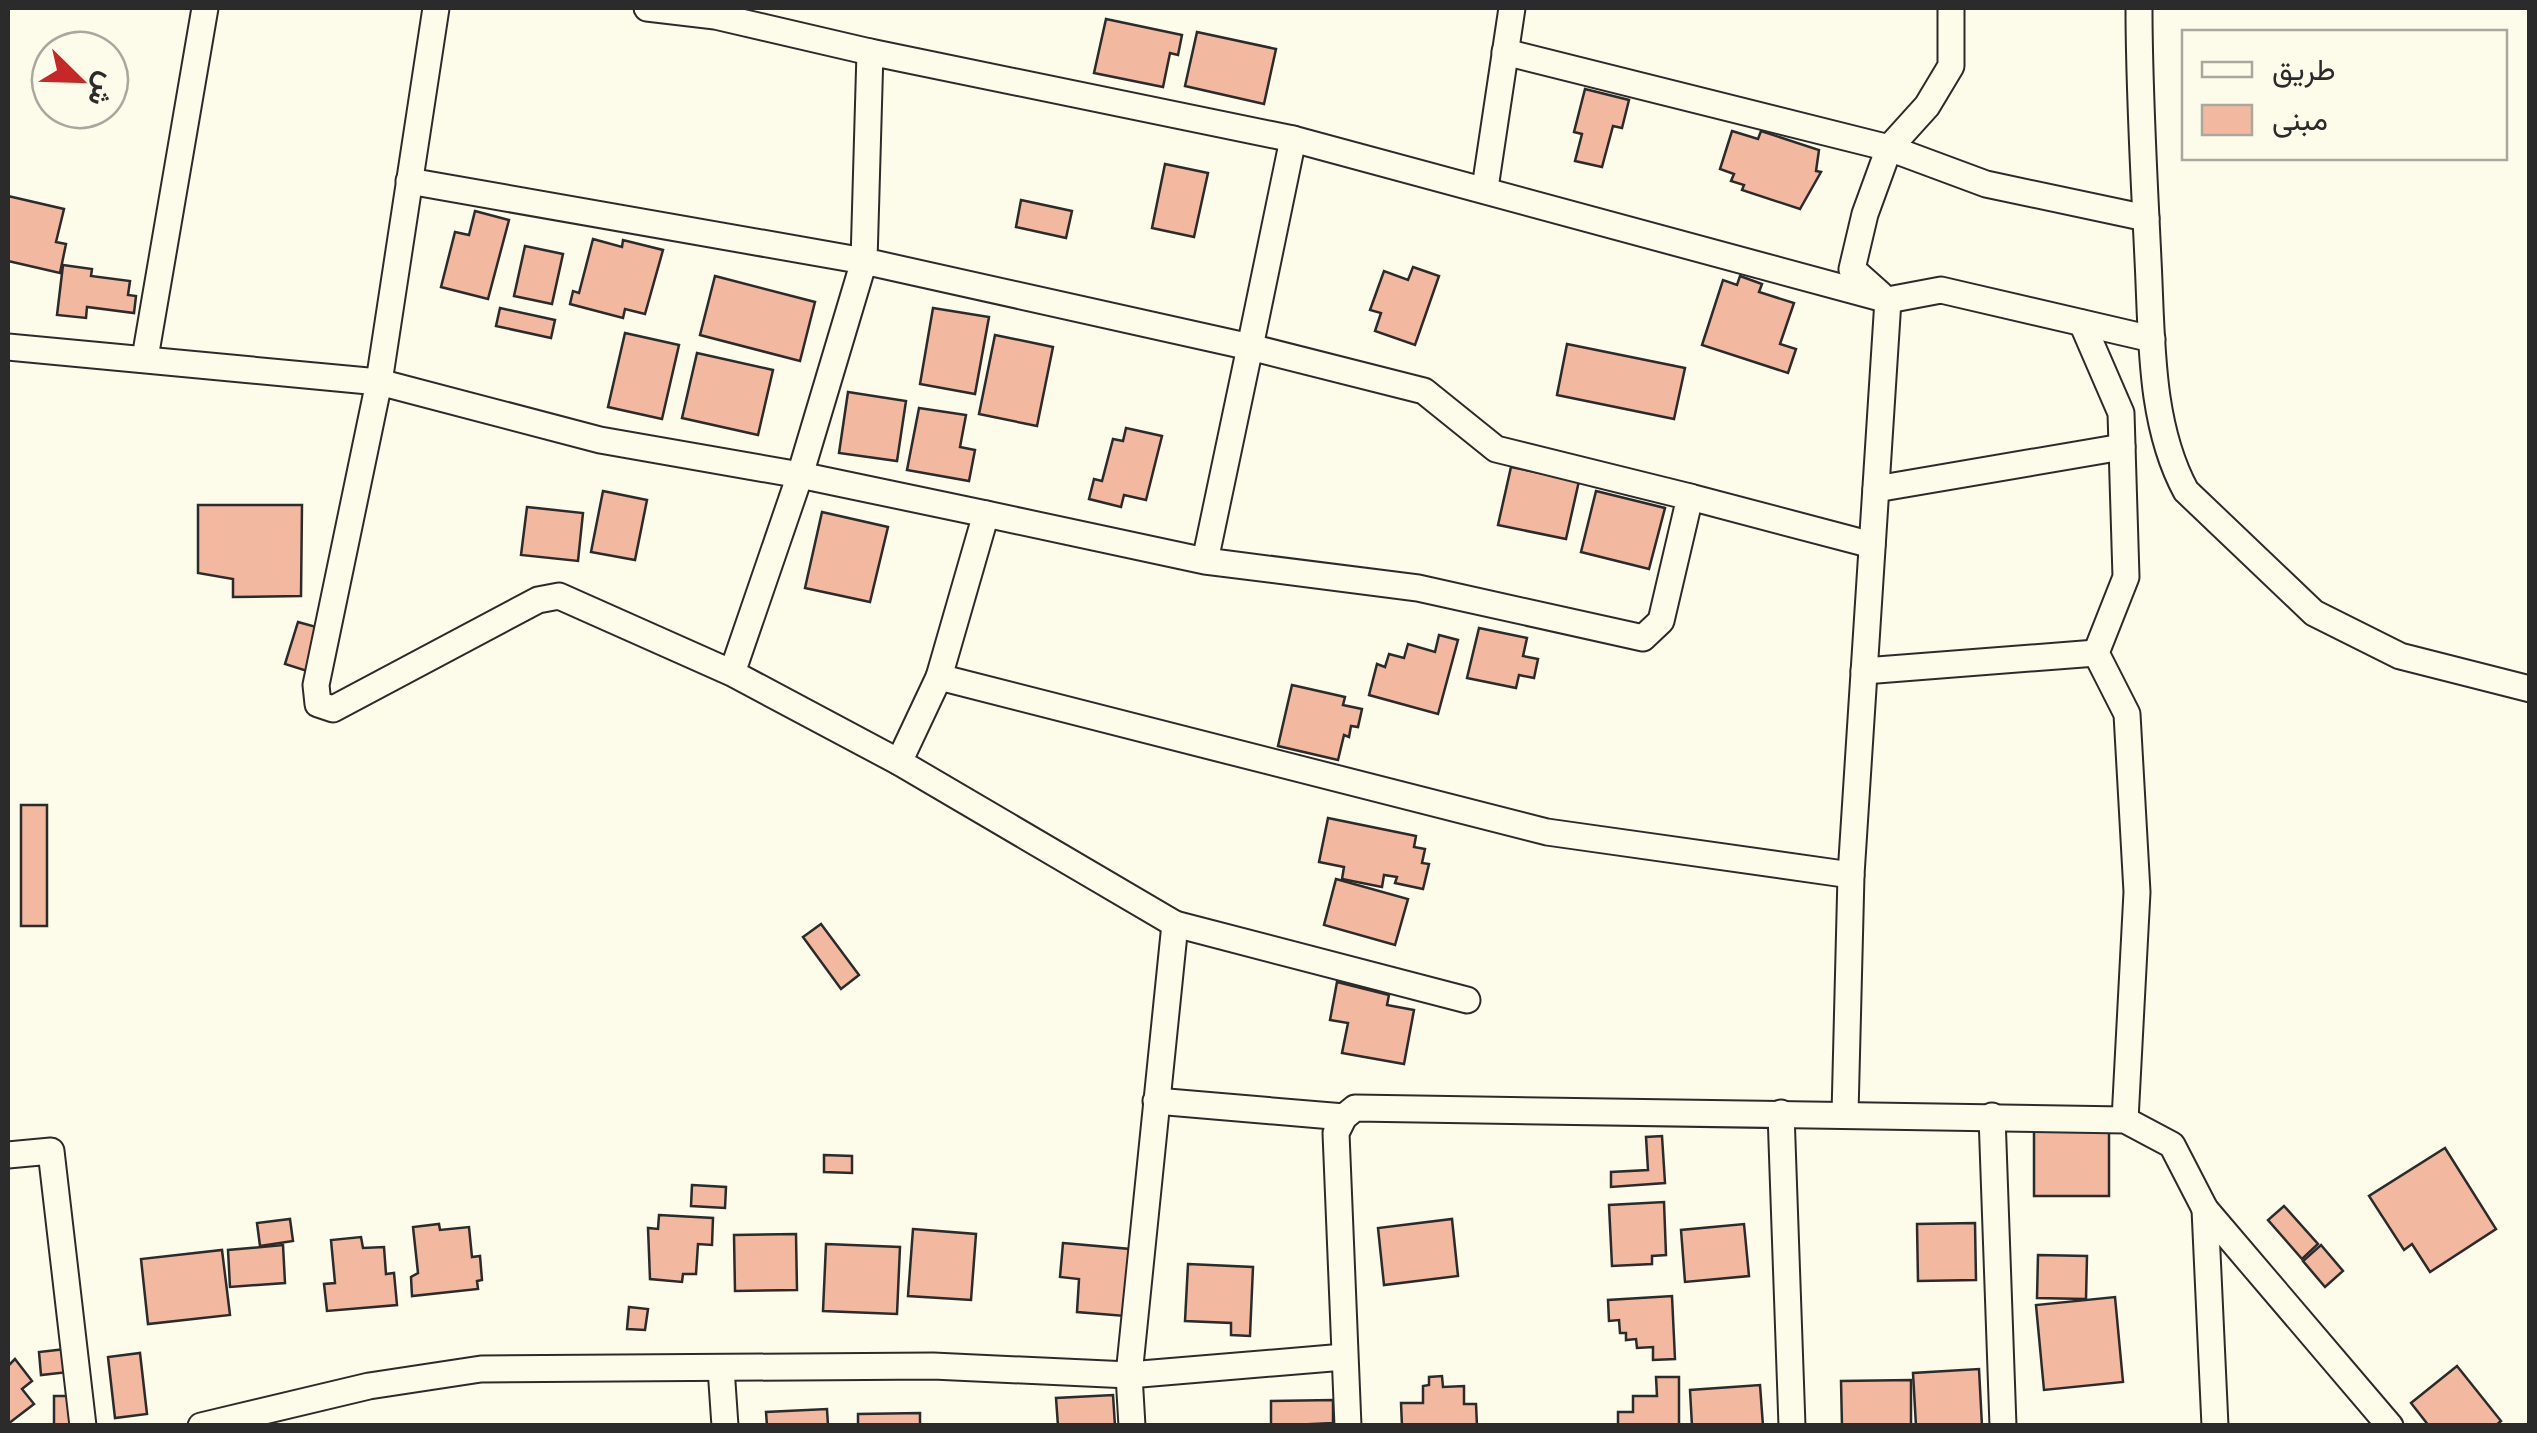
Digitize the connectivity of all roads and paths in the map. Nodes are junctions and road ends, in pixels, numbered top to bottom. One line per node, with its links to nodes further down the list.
1 (205, 8): 21 (street)
2 (436, 8): 12 (street)
3 (646, 8): 7 (street)
4 (1512, 8): 9 (street)
5 (1951, 8): 11 (street)
6 (2139, 8): 14 (street)
7 (716, 12): 8 (street)
8 (870, 52): 10 (street); 15 (street)
9 (1505, 52): 11 (street); 13 (street)
10 (1293, 138): 13 (street); 20 (street)
11 (1889, 148): 14 (street); 16 (street)
12 (409, 181): 15 (street); 22 (street)
13 (1486, 188): 16 (street)
14 (2146, 218): 18 (street)
15 (864, 260): 20 (street); 24 (street)
16 (1888, 300): 17 (street); 25 (street)
17 (2082, 323): 18 (street); 23 (street)
18 (2152, 339): 34 (street)
19 (8, 346): 21 (street)
20 (1250, 347): 26 (street); 29 (street)
21 (145, 358): 22 (street)
22 (380, 382): 24 (street); 32 (street)
23 (2122, 446): 25 (street); 30 (street)
24 (800, 476): 27 (street); 32 (street)
25 (1876, 490): 28 (street)
26 (1690, 497): 28 (street); 29 (street)
27 (986, 514): 29 (street); 33 (street)
28 (1872, 544): 31 (street)
29 (1205, 561)
30 (2096, 654): 31 (street); 44 (street)
31 (1864, 671): 36 (street)
32 (732, 673): 35 (street)
33 (939, 678): 35 (street); 36 (street)
34 (2530, 688)
35 (899, 762): 37 (street)
36 (1851, 874): 41 (street)
37 (1176, 924): 38 (street); 39 (street)
38 (1467, 1000)
39 (1156, 1101): 43 (street); 49 (street)
40 (1781, 1113): 41 (street); 43 (street); 55 (street)
41 (1845, 1114): 42 (street)
42 (1992, 1116): 44 (street); 56 (street)
43 (1344, 1117): 47 (street)
44 (2125, 1120): 46 (street)
45 (8, 1155): 50 (street)
46 (2205, 1209): 57 (street); 58 (street)
47 (1344, 1357): 49 (street); 54 (street)
48 (722, 1368): 49 (street); 51 (street); 52 (street)
49 (1129, 1375): 53 (street)
50 (83, 1426)
51 (201, 1426)
52 (724, 1426)
53 (1132, 1426)
54 (1348, 1426)
55 (1792, 1426)
56 (2003, 1426)
57 (2215, 1426)
58 (2390, 1426)

